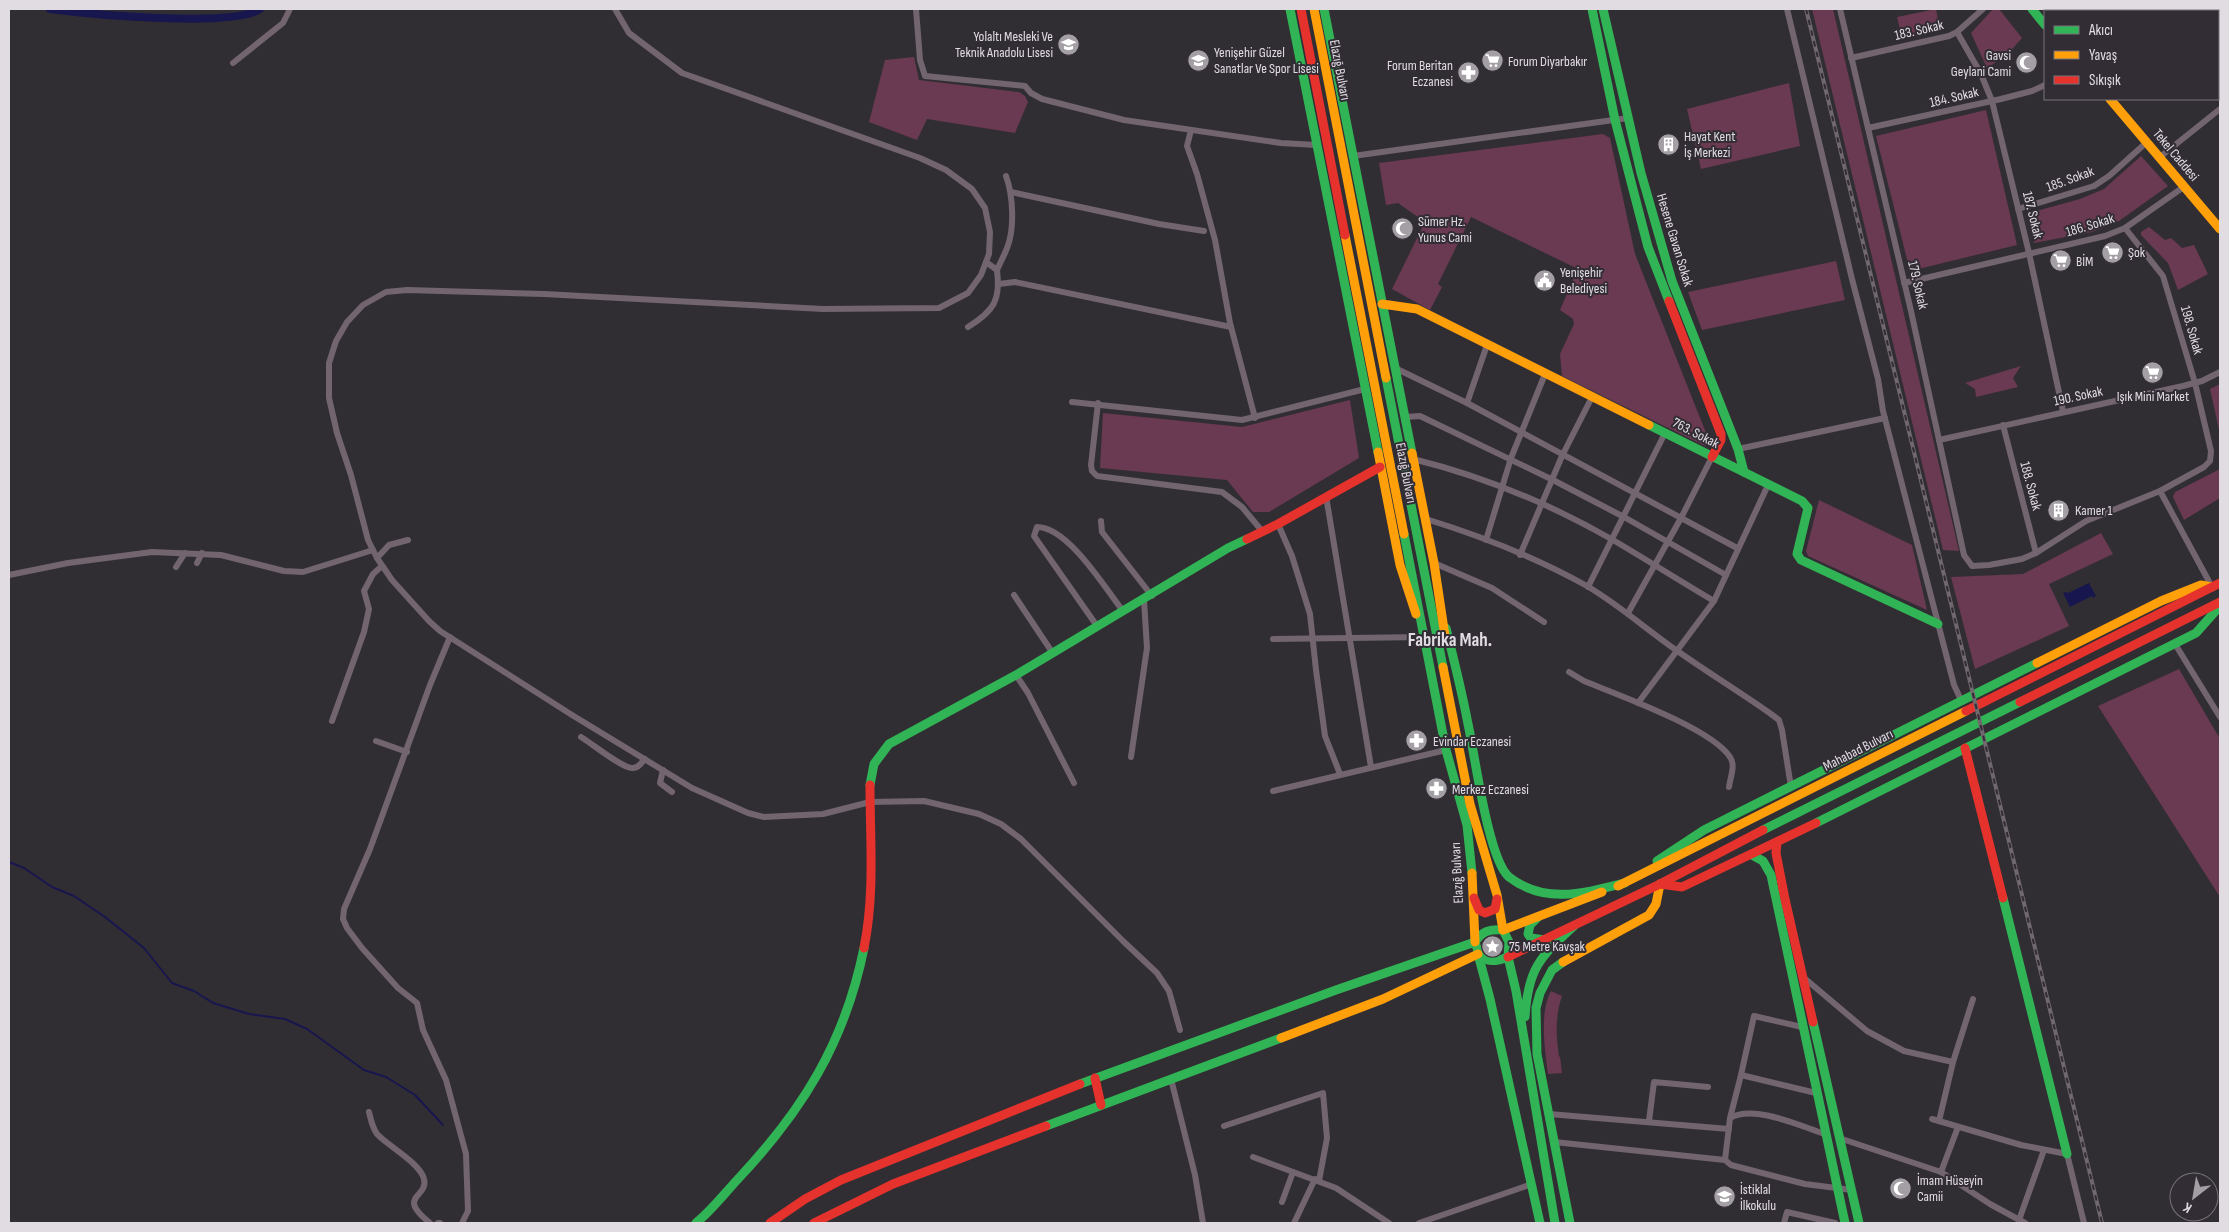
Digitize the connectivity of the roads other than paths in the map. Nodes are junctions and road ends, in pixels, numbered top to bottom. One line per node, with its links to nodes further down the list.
1 (290, 9): 17 (street)
2 (615, 9): 38 (street)
3 (916, 9): 25 (street)
4 (1290, 9): 27 (main road)
5 (1301, 9): 116 (main road, Elazığ Bulvarı)
6 (1314, 9): 124 (main road, Elazığ Bulvarı)
7 (1324, 9): 28 (main road)
8 (1592, 9): 23 (main road)
9 (1603, 9): 22 (main road, Hesene Gavan Sokak)
10 (1787, 9): 58 (street)
11 (1840, 9): 16 (street, 179. Sokak)
12 (1983, 9): 15 (street, 183. Sokak)
13 (2032, 9): 14 (main road)
14 (2044, 24)
15 (1957, 32): 16 (street, 183. Sokak); 20 (street, 187. Sokak)
16 (1851, 58): 24 (street, 179. Sokak)
17 (233, 63)
18 (2044, 86): 20 (street, 184. Sokak)
19 (2111, 100): 26 (main road, Tekel Caddesi)
20 (1992, 101): 24 (street, 184. Sokak); 33 (street, 187. Sokak)
21 (2220, 109): 29 (street)
22 (1628, 118): 23 (street); 63 (main road, Hesene Gavan Sokak)
23 (1615, 120): 28 (street); 65 (main road)
24 (1868, 128): 40 (street, 179. Sokak)
25 (1191, 130): 27 (street); 44 (street)
26 (2147, 142): 29 (main road, Tekel Caddesi); 33 (street, 185. Sokak)
27 (1316, 145): 50 (main road)
28 (1353, 156): 42 (main road)
29 (2160, 157): 31 (main road, Tekel Caddesi)
30 (1006, 176): 32 (street)
31 (2185, 186): 34 (street, 186. Sokak); 35 (main road, Tekel Caddesi)
32 (1011, 192): 36 (street); 39 (street)
33 (2018, 209): 37 (street, 187. Sokak)
34 (2125, 228): 37 (street, 186. Sokak); 49 (street, 198. Sokak)
35 (2220, 229)
36 (1204, 231)
37 (2029, 254): 40 (street, 186. Sokak); 55 (street, 187. Sokak)
38 (986, 262): 39 (street); 88 (street)
39 (997, 270): 41 (street)
40 (1904, 283): 62 (street, 179. Sokak)
41 (999, 284): 43 (street); 44 (street)
42 (1382, 304): 45 (main road, 763. Sokak); 46 (main road)
43 (968, 327)
44 (1231, 327): 57 (street)
45 (1487, 345): 48 (main road, 763. Sokak); 54 (street)
46 (1395, 368): 54 (street); 56 (main road)
47 (2220, 372): 49 (street, 190. Sokak)
48 (1545, 374): 51 (main road, 763. Sokak); 60 (street)
49 (2195, 383): 55 (street, 190. Sokak); 73 (street, 198. Sokak)
50 (1365, 389): 57 (street); 68 (main road)
51 (1592, 397): 61 (main road, 763. Sokak); 64 (street)
52 (1072, 402): 53 (street)
53 (1098, 403): 57 (street); 82 (street)
54 (1467, 403): 60 (street)
55 (2063, 412): 59 (street, 190. Sokak)
56 (1405, 417): 66 (street); 67 (main road)
57 (1256, 418)
58 (1884, 418): 63 (street); 112 (street)
59 (2003, 425): 62 (street, 190. Sokak); 91 (street, 188. Sokak)
60 (1521, 433): 64 (street); 66 (street)
61 (1665, 433): 65 (main road, 763. Sokak); 74 (street)
62 (1939, 440): 91 (street, 179. Sokak)
63 (1738, 449): 69 (main road, Hesene Gavan Sokak)
64 (1562, 456): 70 (street); 74 (street)
65 (1712, 457): 69 (main road, 763. Sokak); 78 (street)
66 (1511, 458): 70 (street); 72 (street)
67 (1413, 459): 72 (street); 79 (main road)
68 (1380, 467): 75 (main road); 116 (main road)
69 (1744, 472): 71 (main road, 763. Sokak)
70 (1553, 480): 76 (street); 77 (street)
71 (1768, 486): 87 (street); 112 (main road, 763. Sokak)
72 (1502, 488): 76 (street); 84 (street)
73 (2160, 491): 91 (street); 101 (street)
74 (1634, 494): 77 (street); 78 (street)
75 (1326, 496): 81 (main road); 114 (street)
76 (1542, 505): 85 (street); 92 (street)
77 (1624, 517): 85 (street); 86 (street)
78 (1682, 518): 86 (street); 87 (street)
79 (1426, 520): 84 (street); 95 (main road)
80 (1101, 521): 104 (street)
81 (1278, 524): 82 (main road); 117 (street)
82 (1262, 531): 104 (main road)
83 (408, 540): 93 (street)
84 (1486, 540): 92 (street)
85 (1612, 540): 96 (street); 102 (street)
86 (1666, 543): 96 (street); 100 (street)
87 (1737, 548): 100 (street)
88 (373, 550): 90 (street); 93 (street)
89 (185, 553): 90 (street); 98 (street); 99 (street)
90 (202, 553): 94 (street)
91 (2036, 553)
92 (1520, 555): 102 (street)
93 (377, 558): 97 (street)
94 (197, 563)
95 (1434, 563): 109 (main road); 111 (street)
96 (1653, 565): 105 (street); 110 (street)
97 (382, 566): 115 (street); 128 (street)
98 (176, 567)
99 (9, 575)
100 (1726, 575): 105 (street)
101 (2216, 585): 125 (main road); 147 (main road, Mahabad Bulvarı)
102 (1588, 587): 110 (street)
103 (1014, 595): 121 (street)
104 (1148, 598): 108 (main road); 134 (street)
105 (1714, 601): 120 (street)
106 (2220, 602): 148 (main road)
107 (2220, 606): 119 (main road)
108 (1123, 611): 113 (main road); 113 (street)
109 (1442, 611): 124 (main road); 147 (main road)
110 (1628, 613): 120 (street)
111 (1544, 622)
112 (1938, 624): 125 (street)
113 (1097, 626): 121 (main road)
114 (1348, 636): 116 (street); 117 (street); 136 (street)
115 (450, 637): 133 (street); 135 (street)
116 (1425, 637): 132 (main road, Elazığ Bulvarı)
117 (1313, 638): 118 (street); 138 (street)
118 (1274, 639)
119 (2175, 644): 127 (street); 131 (main road)
120 (1676, 650): 126 (street); 141 (street)
121 (1052, 652): 123 (main road)
122 (1569, 672): 126 (street)
123 (1016, 675): 139 (street); 144 (main road)
124 (1450, 696): 149 (main road, Elazığ Bulvarı)
125 (1962, 700): 141 (main road)
126 (1638, 703): 140 (street)
127 (2220, 717)
128 (332, 721)
129 (581, 737): 135 (street)
130 (376, 741): 133 (street)
131 (1965, 748): 145 (main road); 181 (main road)
132 (1446, 750): 136 (street); 150 (main road, Elazığ Bulvarı)
133 (407, 752): 194 (street)
134 (1131, 757)
135 (645, 759): 137 (street)
136 (1372, 766): 138 (street)
137 (663, 770): 143 (street); 144 (street)
138 (1340, 774): 142 (street)
139 (1074, 783)
140 (1729, 787)
141 (1791, 787): 147 (main road)
142 (1273, 790)
143 (672, 792)
144 (870, 802): 161 (street); 195 (main road)
145 (1777, 842): 146 (main road); 158 (main road)
146 (1752, 855): 148 (main road); 160 (main road)
147 (1625, 883): 151 (main road, Mahabad Bulvarı)
148 (1660, 884): 152 (main road); 171 (main road)
149 (1497, 895): 150 (main road); 153 (main road, Elazığ Bulvarı)
150 (1474, 897): 155 (main road, Elazığ Bulvarı)
151 (1539, 916): 153 (main road, Mahabad Bulvarı); 154 (main road)
152 (1574, 926): 154 (main road); 162 (main road)
153 (1503, 930): 155 (main road); 157 (main road)
154 (1545, 940): 157 (main road)
155 (1475, 942): 156 (main road); 165 (main road)
156 (1478, 954): 157 (main road); 166 (main road); 187 (main road)
157 (1508, 957): 162 (main road)
158 (1802, 976): 163 (street); 178 (main road)
159 (1973, 999): 163 (street)
160 (1802, 1027): 164 (street); 168 (main road)
161 (1180, 1030)
162 (1524, 1046): 203 (main road)
163 (1953, 1062): 175 (street)
164 (1741, 1075): 168 (street); 172 (street)
165 (1094, 1078): 169 (main road); 196 (main road)
166 (1171, 1079): 169 (main road); 198 (street)
167 (1708, 1088): 173 (street)
168 (1816, 1093): 177 (main road)
169 (1101, 1105): 197 (main road)
170 (368, 1112): 193 (street)
171 (1549, 1114): 173 (street); 179 (main road)
172 (1730, 1118): 176 (street); 177 (street)
173 (1649, 1121): 176 (street)
174 (1224, 1126): 186 (street)
175 (1958, 1127): 180 (street); 185 (street)
176 (1728, 1129): 183 (street)
177 (1825, 1134): 188 (main road)
178 (1839, 1138): 185 (street); 189 (main road)
179 (1554, 1142): 183 (street); 204 (main road)
180 (2044, 1150): 181 (street); 192 (street)
181 (2067, 1154): 209 (street)
182 (1253, 1157): 184 (street)
183 (1725, 1160): 188 (street)
184 (1293, 1172): 186 (street); 190 (street)
185 (1941, 1172): 192 (street)
186 (1317, 1180): 199 (street); 200 (street)
187 (1532, 1184): 191 (street); 202 (main road)
188 (1836, 1188): 189 (street); 207 (main road)
189 (1852, 1190): 208 (main road)
190 (1282, 1202)
191 (1431, 1221): 201 (street)
192 (2022, 1222)
193 (430, 1223)
194 (462, 1223)
195 (696, 1223)
196 (770, 1223)
197 (814, 1223)
198 (1203, 1223)
199 (1294, 1223)
200 (1389, 1223)
201 (1419, 1223)
202 (1540, 1223)
203 (1555, 1223)
204 (1570, 1223)
205 (1784, 1223): 206 (street)
206 (1835, 1223)
207 (1845, 1223)
208 (1859, 1223)
209 (2084, 1223)

